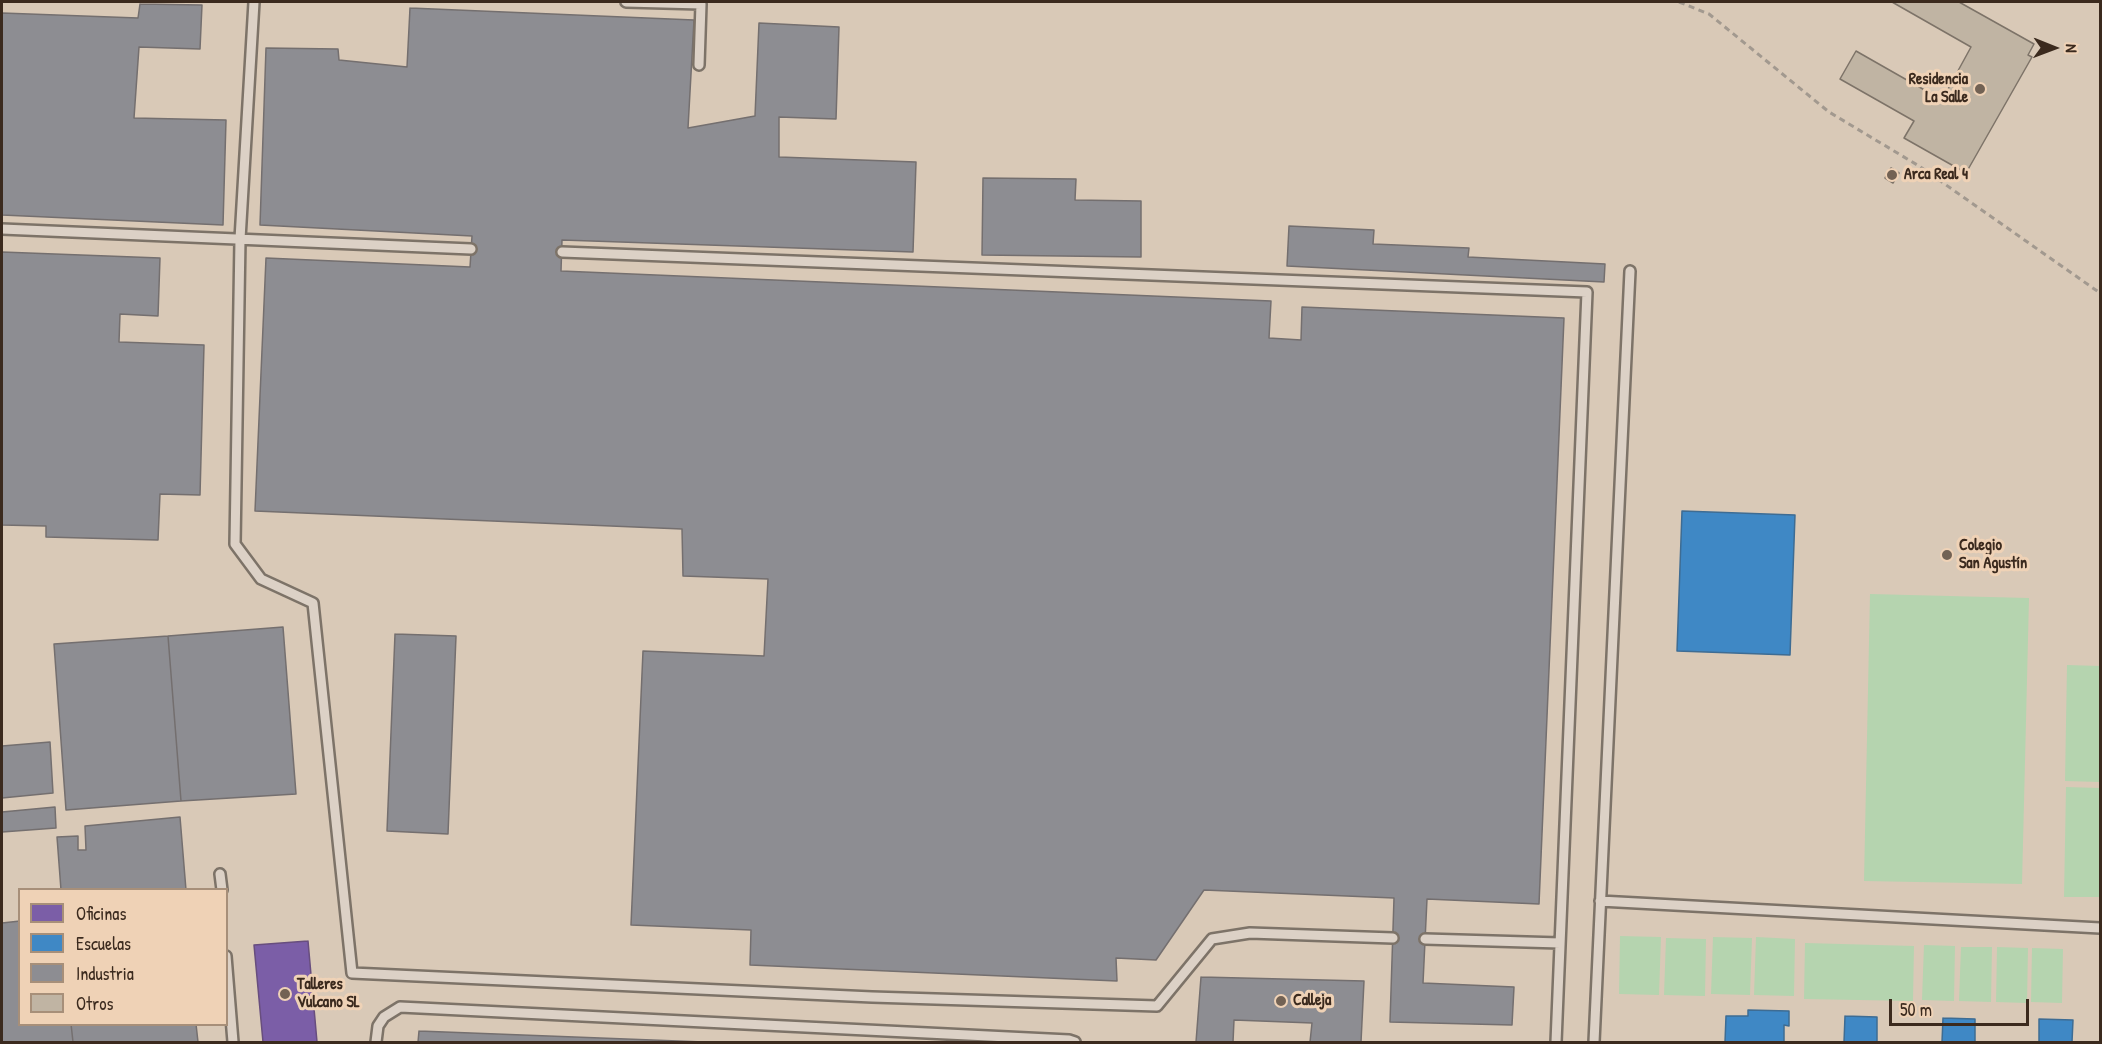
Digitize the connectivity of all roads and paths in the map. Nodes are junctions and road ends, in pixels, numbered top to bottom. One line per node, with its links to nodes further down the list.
1 (254, 2): 6 (lane)
2 (626, 2): 4 (lane)
3 (1679, 2): 10 (path)
4 (699, 65)
5 (2, 229): 6 (lane)
6 (240, 240): 7 (lane); 15 (lane)
7 (471, 249)
8 (562, 252): 17 (lane)
9 (1630, 271): 13 (lane)
10 (2100, 293)
11 (220, 874): 12 (lane)
12 (222, 888)
13 (1600, 901): 14 (lane); 23 (lane)
14 (2100, 928)
15 (1393, 938)
16 (1425, 939): 17 (lane)
17 (1560, 943): 22 (lane)
18 (228, 981): 19 (lane)
19 (233, 1042)
20 (376, 1042): 21 (lane)
21 (1075, 1042)
22 (1556, 1042)
23 (1594, 1042)

